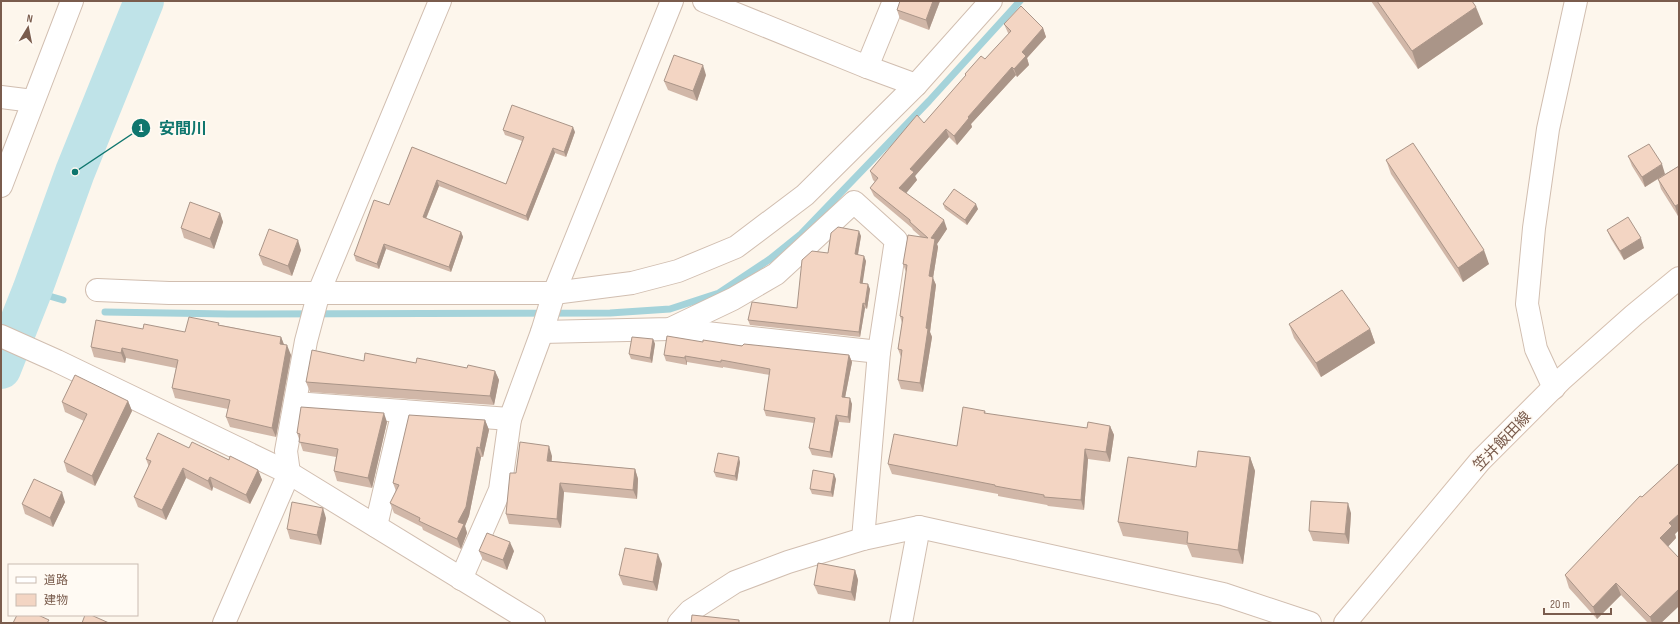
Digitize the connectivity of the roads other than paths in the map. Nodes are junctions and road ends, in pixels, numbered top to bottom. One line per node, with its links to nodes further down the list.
1 (72, 1): 11 (street)
2 (440, 1): 15 (street)
3 (672, 1): 16 (street)
4 (704, 1): 8 (street)
5 (894, 1): 8 (street)
6 (992, 1): 9 (street)
7 (1576, 1): 21 (street)
8 (867, 67): 9 (street)
9 (916, 85): 16 (street)
10 (1, 97): 11 (street)
11 (33, 101): 12 (street)
12 (1, 186)
13 (1679, 278): 21 (street, 笠井飯田線)
14 (96, 290): 15 (street)
15 (318, 296): 16 (street); 22 (street)
16 (553, 296): 18 (street)
17 (670, 329): 18 (street); 20 (street); 20 (street)
18 (543, 330): 24 (street)
19 (1, 336): 25 (street)
20 (879, 352): 28 (street)
21 (1554, 388): 35 (street, 笠井飯田線)
22 (295, 403): 23 (street); 25 (street)
23 (403, 411): 24 (street); 26 (street)
24 (510, 419): 29 (street)
25 (289, 473): 26 (street); 30 (street)
26 (376, 526): 29 (street)
27 (919, 527): 28 (street); 33 (street); 34 (street)
28 (863, 539): 32 (street)
29 (461, 579): 31 (street)
30 (224, 623)
31 (534, 623)
32 (679, 623)
33 (901, 623)
34 (1310, 623)
35 (1345, 623)

